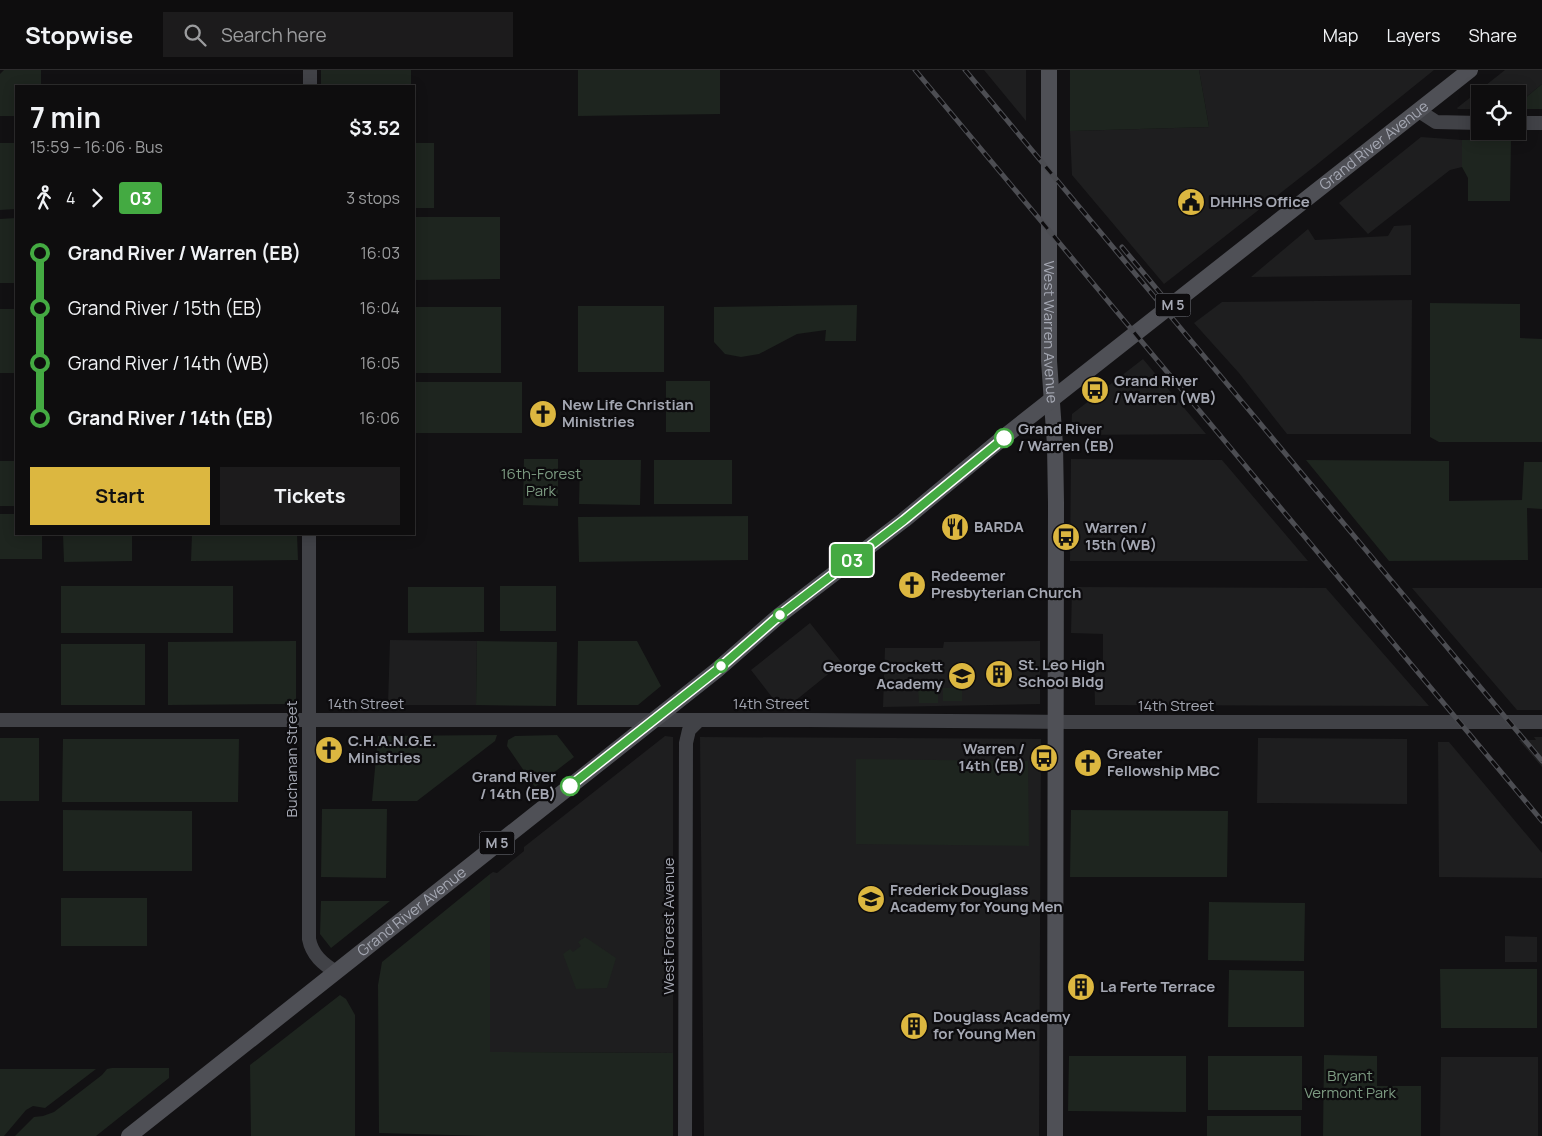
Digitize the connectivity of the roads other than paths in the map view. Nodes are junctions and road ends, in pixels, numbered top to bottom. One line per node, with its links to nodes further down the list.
1 (310, 70): 4 (street)
2 (1049, 70): 9 (main road, West Warren Avenue)
3 (1470, 70): 5 (main road, Grand River Avenue / M 5)
4 (310, 85)
5 (1419, 111): 8 (street); 9 (main road, Grand River Avenue / M 5)
6 (1526, 122): 7 (street)
7 (1542, 122)
8 (1471, 123)
9 (1051, 402): 12 (main road, Grand River Avenue / M 5); 15 (main road, West Warren Avenue)
10 (309, 535): 14 (street, Buchanan Street)
11 (0, 720): 14 (street, 14th Street)
12 (652, 720): 13 (street, 14th Street); 14 (street, 14th Street); 17 (main road, Grand River Avenue / M 5)
13 (699, 720): 15 (street, 14th Street); 19 (street, West Forest Avenue)
14 (308, 721): 17 (street, Buchanan Street)
15 (1055, 722): 16 (street, 14th Street); 20 (main road, West Warren Avenue)
16 (1542, 722)
17 (336, 972): 18 (main road, Grand River Avenue / M 5)
18 (129, 1136)
19 (686, 1136)
20 (1055, 1136)

